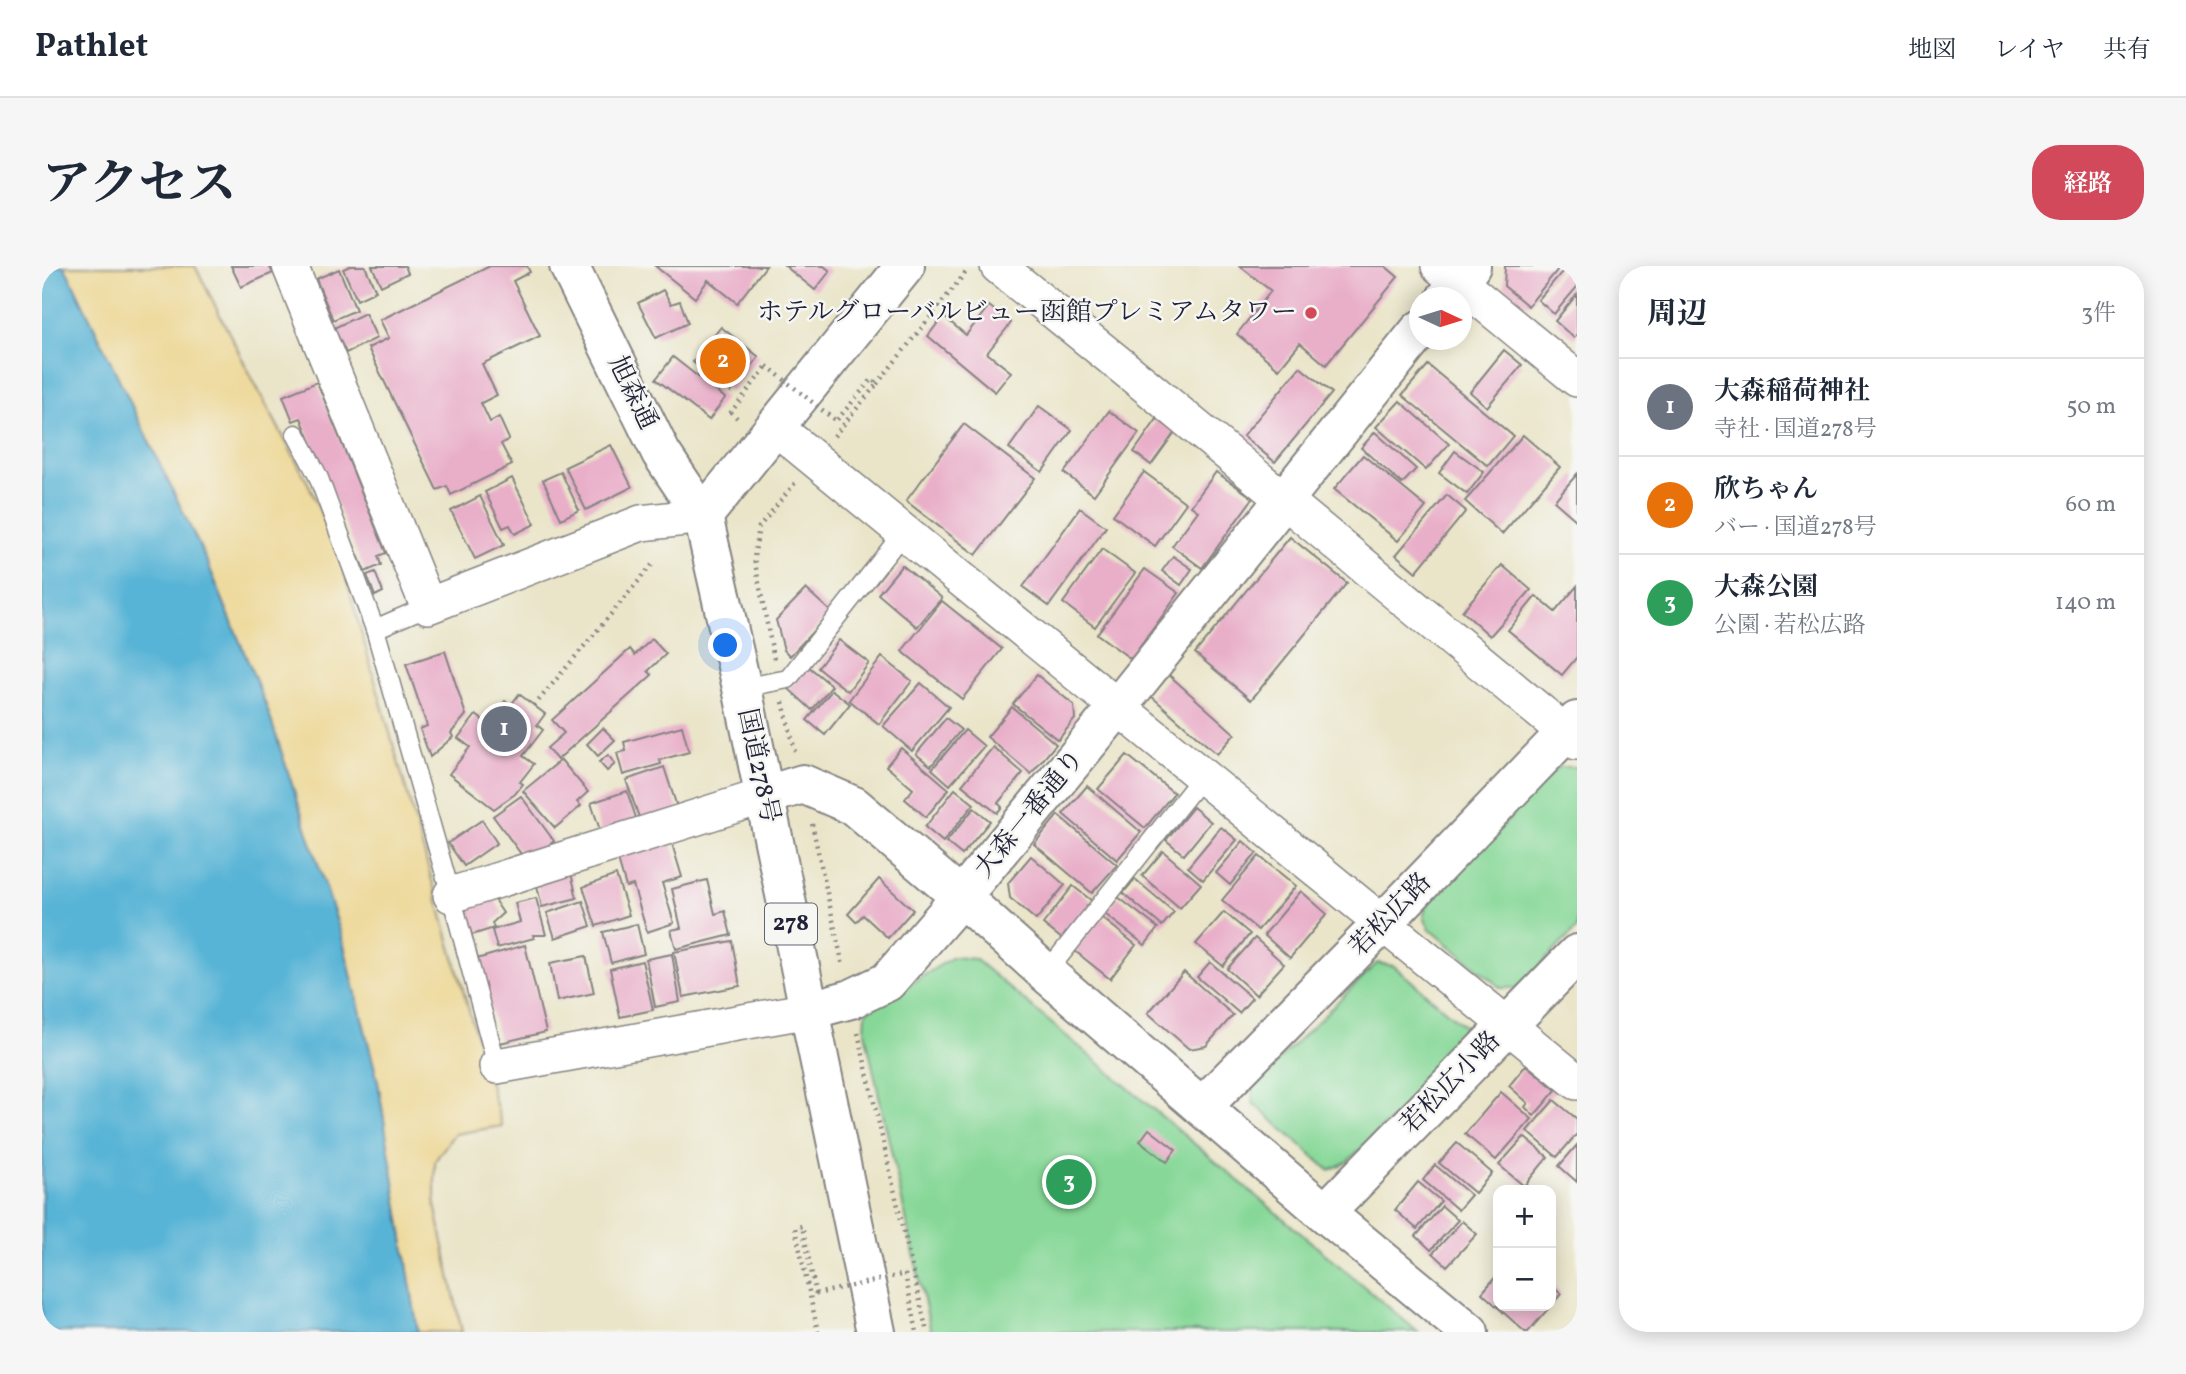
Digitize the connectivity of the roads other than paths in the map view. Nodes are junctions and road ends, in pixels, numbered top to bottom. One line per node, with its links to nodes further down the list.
1 (290, 266): 13 (street)
2 (569, 266): 11 (main road, 旭森通)
3 (905, 266): 8 (main road)
4 (998, 266): 10 (street)
5 (1454, 278): 7 (street)
6 (1409, 342): 10 (main road, 大森一番通り)
7 (1577, 379)
8 (775, 428): 11 (main road); 12 (street)
9 (296, 434): 14 (lane)
10 (1283, 499): 16 (main road, 大森一番通り); 17 (street)
11 (703, 516): 13 (street); 15 (main road, 国道278号 / 278)
12 (903, 533): 15 (lane); 16 (street)
13 (428, 606): 14 (lane)
14 (375, 629): 20 (lane)
15 (760, 685): 19 (main road, 国道278号 / 278)
16 (1117, 708): 18 (street); 21 (main road, 大森一番通り)
17 (1573, 732): 22 (main road, 若松広路)
18 (1202, 777): 22 (street); 24 (lane)
19 (764, 796): 20 (street); 21 (main road); 25 (main road, 国道278号 / 278)
20 (451, 895): 27 (lane)
21 (961, 897): 24 (main road); 25 (main road, 大森一番通り)
22 (1383, 923): 26 (street); 29 (main road, 若松広路)
23 (1577, 954): 26 (main road, 若松広小路)
24 (1046, 973): 29 (main road)
25 (810, 1010): 27 (street, 大森一番通り); 31 (main road, 国道278号 / 278)
26 (1507, 1025): 28 (street); 30 (main road, 若松広小路)
27 (497, 1066)
28 (1577, 1082)
29 (1202, 1107): 30 (main road)
30 (1325, 1213): 32 (main road)
31 (876, 1332)
32 (1469, 1332)

